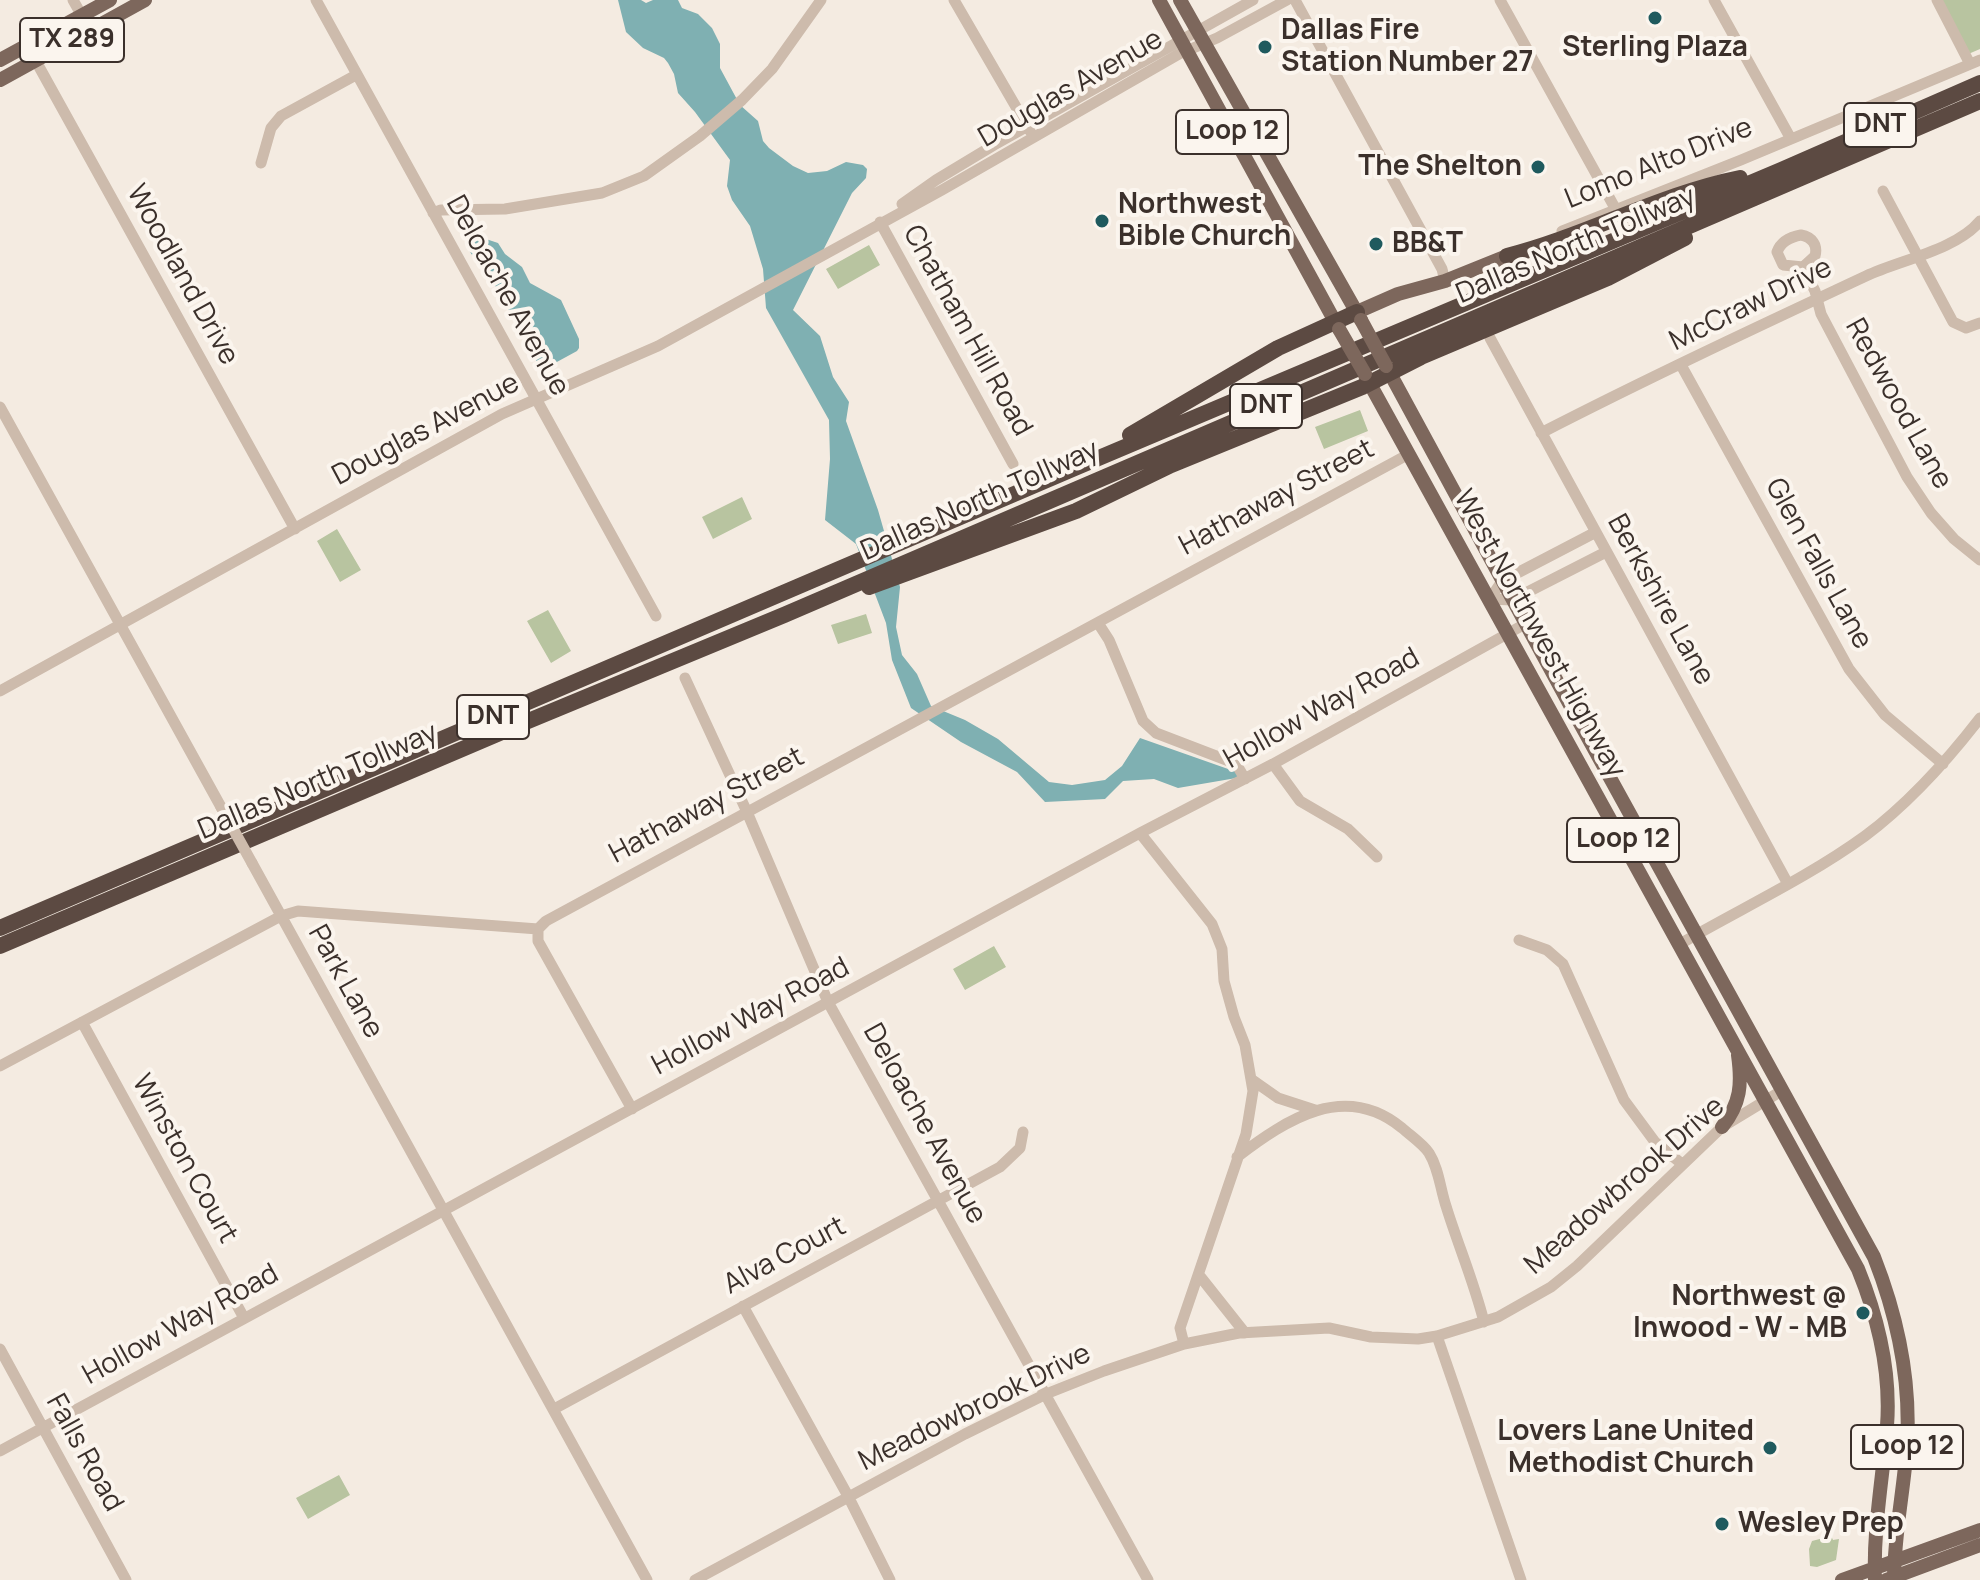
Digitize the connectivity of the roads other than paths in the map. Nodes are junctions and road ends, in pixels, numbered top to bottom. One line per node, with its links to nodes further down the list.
1 (73, 0): 15 (street)
2 (110, 0): 15 (main road, TX 289)
3 (145, 0): 16 (main road, TX 289)
4 (316, 0): 23 (street, Deloache Avenue)
5 (821, 0): 36 (street)
6 (954, 0): 29 (street)
7 (1159, 0): 19 (main road, West Northwest Highway / Loop 12)
8 (1180, 0): 17 (main road, West Northwest Highway / Loop 12)
9 (1253, 0): 17 (street, Douglas Avenue)
10 (1287, 0): 17 (street, Douglas Avenue)
11 (1295, 0): 42 (street)
12 (1500, 0): 35 (street)
13 (1714, 0): 30 (street)
14 (1937, 0): 22 (street)
15 (81, 15): 16 (street); 18 (main road, TX 289)
16 (90, 30): 21 (main road, TX 289)
17 (1201, 37): 19 (street, Douglas Avenue); 24 (main road, West Northwest Highway / Loop 12)
18 (27, 45): 20 (main road, TX 289); 21 (street, Woodland Drive)
19 (1185, 46): 27 (main road, West Northwest Highway / Loop 12); 29 (street, Douglas Avenue)
20 (0, 60)
21 (35, 61): 25 (main road, TX 289); 59 (street, Woodland Drive)
22 (1975, 62): 30 (street, Lomo Alto Drive)
23 (356, 75): 31 (street); 36 (street, Deloache Avenue)
24 (1223, 75): 27 (main road); 43 (main road, West Northwest Highway / Loop 12)
25 (0, 80)
26 (1980, 83): 32 (highway, Dallas North Tollway / DNT)
27 (1206, 84): 48 (main road, West Northwest Highway / Loop 12)
28 (1980, 101): 34 (highway, Dallas North Tollway / DNT)
29 (1030, 132): 38 (street, Douglas Avenue)
30 (1791, 139): 35 (street, Lomo Alto Drive)
31 (261, 163)
32 (1781, 170): 39 (highway); 58 (highway, Dallas North Tollway / DNT)
33 (1883, 191): 40 (street)
34 (1749, 201): 51 (highway); 66 (highway, Dallas North Tollway / DNT)
35 (1615, 208): 39 (street, Lomo Alto Drive)
36 (433, 213): 53 (street, Deloache Avenue)
37 (1980, 221): 40 (street, McCraw Drive)
38 (880, 222): 53 (street, Douglas Avenue); 57 (street, Chatham Hill Road)
39 (1507, 256): 42 (main road, Lomo Alto Drive)
40 (1917, 256): 45 (street, McCraw Drive); 47 (street)
41 (1803, 267): 45 (street, Redwood Lane)
42 (1445, 281): 44 (main road, Lomo Alto Drive)
43 (1345, 292): 44 (main road); 46 (main road, West Northwest Highway / Loop 12)
44 (1398, 294): 46 (main road, Lomo Alto Drive)
45 (1817, 300): 50 (street, McCraw Drive); 62 (street, Redwood Lane)
46 (1359, 316): 48 (highway); 51 (main road, West Northwest Highway / Loop 12, bridge)
47 (1980, 323)
48 (1337, 325): 52 (main road, West Northwest Highway / Loop 12, bridge); 58 (highway)
49 (1490, 338): 55 (street, Berkshire Lane)
50 (1681, 365): 55 (street, McCraw Drive); 76 (street, Glen Falls Lane)
51 (1388, 369): 52 (highway); 63 (main road, West Northwest Highway / Loop 12)
52 (1368, 379): 56 (main road, West Northwest Highway / Loop 12); 66 (highway)
53 (536, 397): 59 (street, Douglas Avenue); 67 (street, Deloache Avenue)
54 (0, 407): 70 (street, Park Lane)
55 (1541, 433): 60 (street, Berkshire Lane)
56 (1409, 454): 64 (main road, West Northwest Highway / Loop 12); 68 (street, Hathaway Street)
57 (1013, 464)
58 (1075, 468): 83 (highway, Dallas North Tollway / DNT)
59 (295, 529): 70 (street, Douglas Avenue)
60 (1596, 532): 61 (street, Berkshire Lane); 63 (street)
61 (1606, 552): 65 (street); 81 (street, Berkshire Lane)
62 (1980, 560)
63 (1502, 581): 64 (street); 65 (main road, West Northwest Highway / Loop 12)
64 (1490, 599): 65 (street); 71 (main road, West Northwest Highway / Loop 12)
65 (1512, 600): 69 (main road, West Northwest Highway / Loop 12)
66 (784, 615): 88 (highway, Dallas North Tollway / DNT)
67 (656, 616)
68 (1098, 623): 77 (street); 78 (street, Hathaway Street)
69 (1525, 624): 71 (street, Hollow Way Road); 85 (main road, West Northwest Highway / Loop 12)
70 (120, 625): 73 (street, Douglas Avenue); 82 (street, Park Lane, bridge)
71 (1509, 633): 75 (street, Hollow Way Road); 87 (main road, West Northwest Highway / Loop 12)
72 (685, 678): 78 (street, Deloache Avenue)
73 (0, 691)
74 (1980, 718): 76 (street)
75 (1273, 764): 77 (street, Hollow Way Road); 80 (street)
76 (1943, 764): 81 (street)
77 (1245, 779): 79 (street, Hollow Way Road)
78 (747, 812): 84 (street, Hathaway Street); 89 (street, Deloache Avenue)
79 (1140, 833): 89 (street, Hollow Way Road); 93 (street)
80 (1377, 857)
81 (1788, 884): 85 (street)
82 (281, 916): 84 (street); 90 (street); 103 (street, Park Lane)
83 (0, 928)
84 (538, 929): 96 (street)
85 (1697, 934): 87 (street); 94 (main road, West Northwest Highway / Loop 12)
86 (1519, 940): 101 (street)
87 (1680, 944): 91 (main road, West Northwest Highway / Loop 12)
88 (0, 946)
89 (828, 1002): 96 (street, Hollow Way Road); 102 (street, Deloache Avenue)
90 (82, 1022): 92 (street); 108 (street, Winston Court)
91 (1737, 1046): 95 (main road, West Northwest Highway / Loop 12); 98 (main road)
92 (0, 1066)
93 (1251, 1079): 97 (street); 100 (street)
94 (1783, 1090): 95 (street, Meadowbrook Drive); 104 (main road, West Northwest Highway / Loop 12)
95 (1766, 1099): 98 (street, Meadowbrook Drive); 105 (main road, West Northwest Highway / Loop 12)
96 (632, 1109): 103 (street, Hollow Way Road)
97 (1315, 1110): 100 (street); 109 (street)
98 (1722, 1127): 101 (street, Meadowbrook Drive)
99 (1023, 1132): 102 (street, Alva Court)
100 (1237, 1157): 106 (street)
101 (1682, 1164): 109 (street, Meadowbrook Drive)
102 (939, 1201): 107 (street, Alva Court); 114 (street, Deloache Avenue)
103 (443, 1211): 108 (street, Hollow Way Road); 115 (street, Park Lane)
104 (1869, 1247): 105 (main road); 121 (main road, West Northwest Highway / Loop 12)
105 (1852, 1255): 121 (main road, West Northwest Highway / Loop 12)
106 (1199, 1275): 110 (street); 112 (street)
107 (743, 1306): 115 (street, Alva Court); 118 (street)
108 (244, 1318): 116 (street, Hollow Way Road)
109 (1484, 1322): 111 (street, Meadowbrook Drive)
110 (1245, 1333): 111 (street, Meadowbrook Drive); 112 (street, Meadowbrook Drive)
111 (1437, 1336): 127 (street)
112 (1184, 1344): 114 (street, Meadowbrook Drive)
113 (0, 1349): 116 (street, Falls Road)
114 (1046, 1394): 118 (street, Meadowbrook Drive); 126 (street, Deloache Avenue)
115 (554, 1409): 123 (street, Park Lane)
116 (43, 1428): 117 (street, Hollow Way Road); 122 (street, Falls Road)
117 (0, 1451)
118 (848, 1496): 124 (street, Meadowbrook Drive); 125 (street)
119 (1980, 1530): 121 (main road)
120 (1980, 1545): 121 (main road)
121 (1886, 1575): 128 (main road)
122 (126, 1580)
123 (647, 1580)
124 (695, 1580)
125 (890, 1580)
126 (1148, 1580)
127 (1521, 1580)
128 (1842, 1580)

